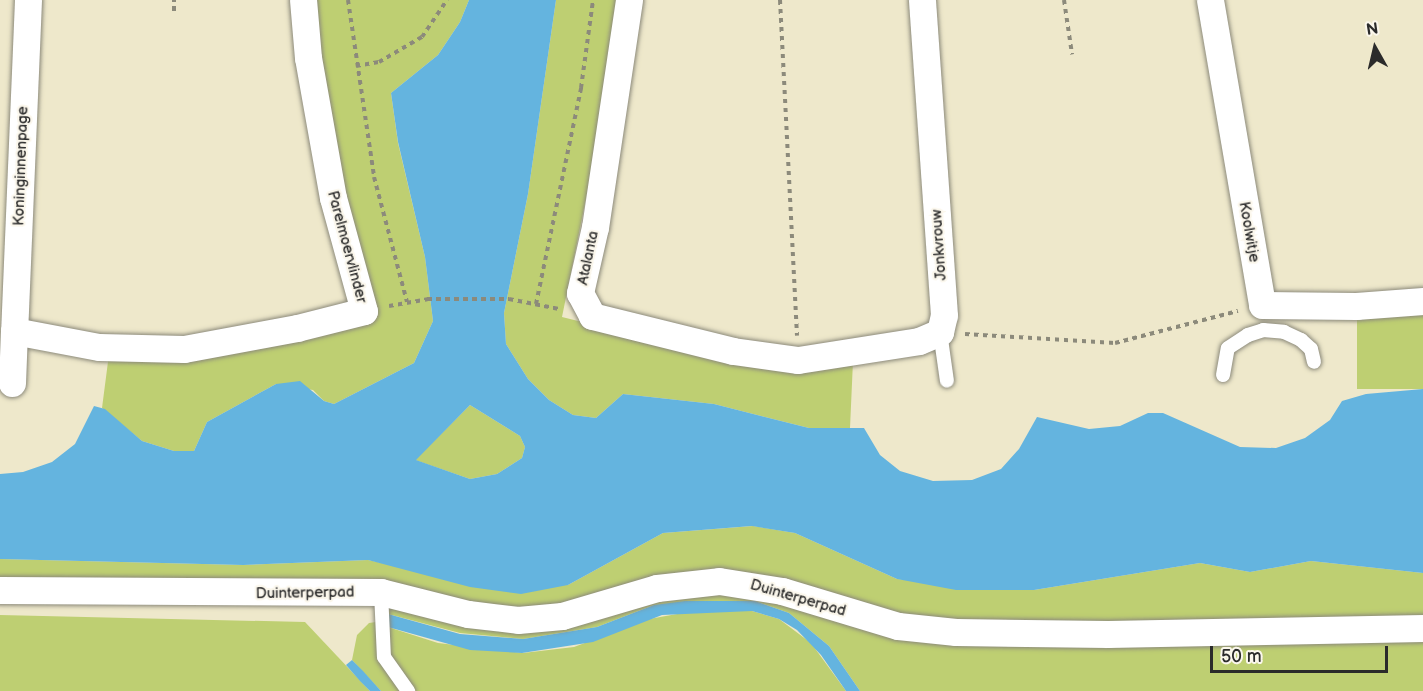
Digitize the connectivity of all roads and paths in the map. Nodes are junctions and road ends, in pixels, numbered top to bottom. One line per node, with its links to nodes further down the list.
1 (28, 0): 21 (street, Koninginnenpage)
2 (174, 0): 12 (path)
3 (303, 0): 18 (street, Parelmoervlinder)
4 (348, 0): 14 (path)
5 (447, 0): 14 (path)
6 (593, 0): 17 (path)
7 (629, 0): 19 (street, Atalanta)
8 (780, 0): 23 (path)
9 (922, 0): 22 (street, Jonkvrouw)
10 (1064, 0): 13 (path)
11 (1210, 0): 20 (street, Koolwitje)
12 (174, 11)
13 (1072, 54)
14 (356, 66): 16 (path)
15 (1423, 301): 20 (street)
16 (407, 302): 17 (path); 18 (path)
17 (536, 303): 19 (path)
18 (364, 311): 21 (street, Parelmoervlinder)
19 (592, 316): 23 (street)
20 (1262, 318): 22 (path); 24 (lane); 25 (lane)
21 (14, 331): 27 (street, Koninginnenpage)
22 (940, 332): 23 (street); 26 (lane)
23 (792, 360)
24 (1314, 362)
25 (1223, 375)
26 (947, 381)
27 (12, 383)
28 (0, 590): 29 (street, Duinterperpad)
29 (381, 592): 30 (street, Duinterperpad); 31 (lane)
30 (1423, 628)
31 (408, 691)

